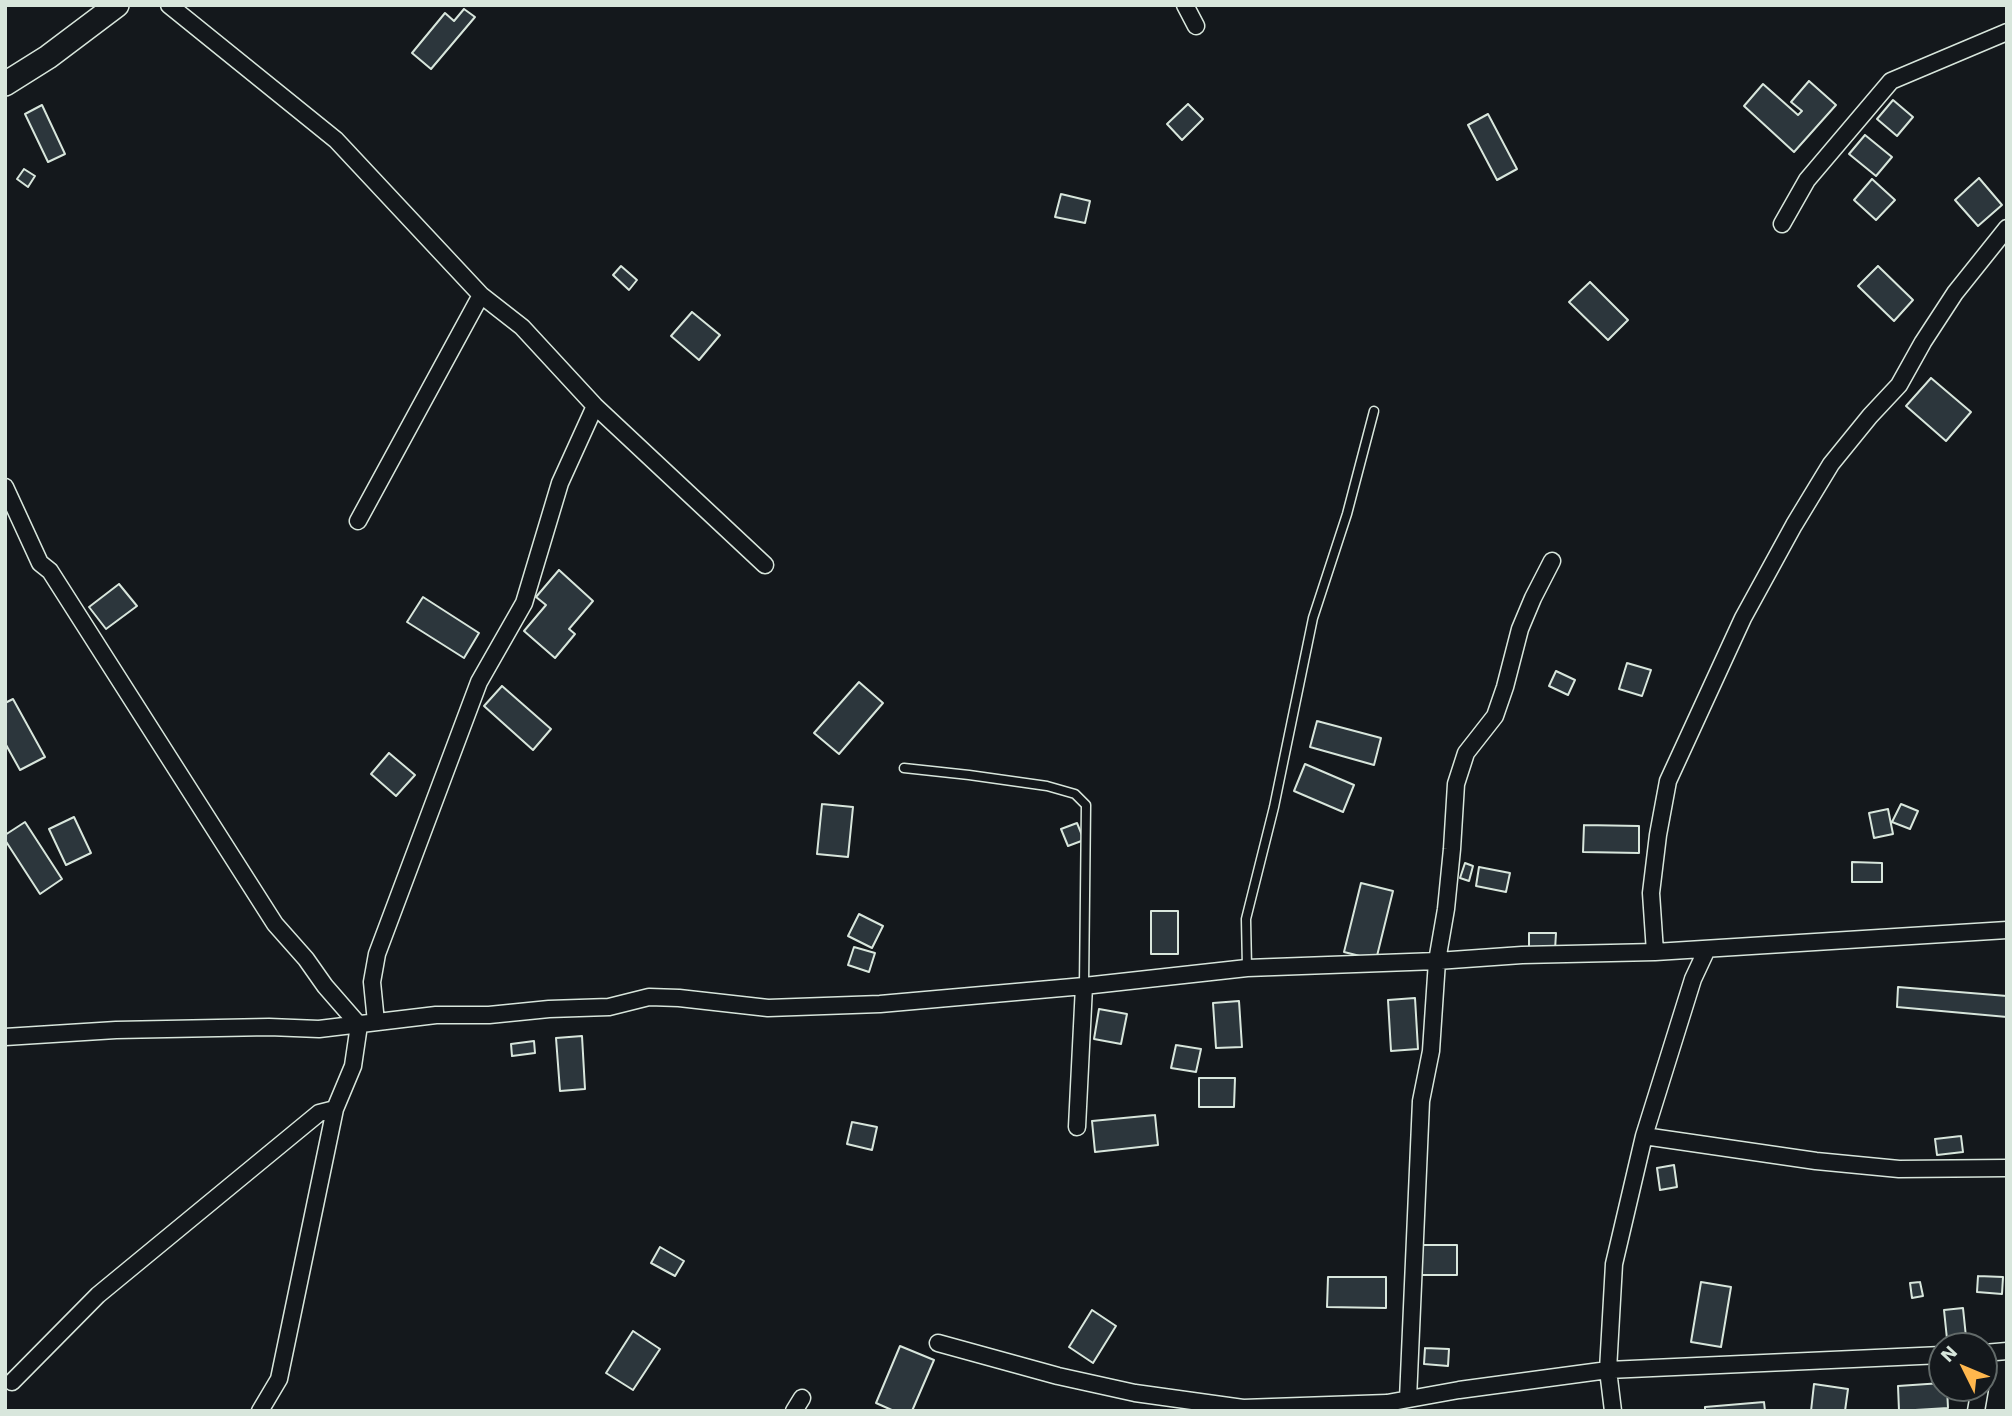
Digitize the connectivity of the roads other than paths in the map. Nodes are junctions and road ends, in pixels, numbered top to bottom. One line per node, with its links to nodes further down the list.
1 (117, 5): 6 (street)
2 (169, 5): 9 (street)
3 (1185, 5): 4 (street)
4 (1196, 26)
5 (2007, 32): 7 (street)
6 (5, 84)
7 (1782, 224)
8 (2007, 228): 19 (street)
9 (481, 295): 10 (street); 13 (street)
10 (595, 405): 15 (street); 23 (street)
11 (1374, 411): 21 (lane)
12 (5, 487): 24 (street)
13 (358, 521)
14 (1552, 561): 20 (street)
15 (765, 565)
16 (904, 768): 22 (lane)
17 (2007, 930): 18 (street)
18 (1707, 949): 19 (street); 28 (street)
19 (1655, 952): 20 (street)
20 (1437, 961): 21 (street); 34 (street)
21 (1247, 968): 22 (street)
22 (1084, 986): 23 (street); 27 (street)
23 (376, 1022): 24 (street)
24 (359, 1025): 25 (street); 26 (street)
25 (5, 1037)
26 (335, 1109): 33 (street); 35 (street)
27 (1077, 1127)
28 (1644, 1136): 29 (street); 32 (street)
29 (2007, 1168)
30 (938, 1343): 34 (street)
31 (1928, 1356): 32 (street)
32 (1608, 1370): 34 (street); 36 (street)
33 (12, 1382)
34 (1408, 1399)
35 (260, 1411)
36 (1613, 1411)

